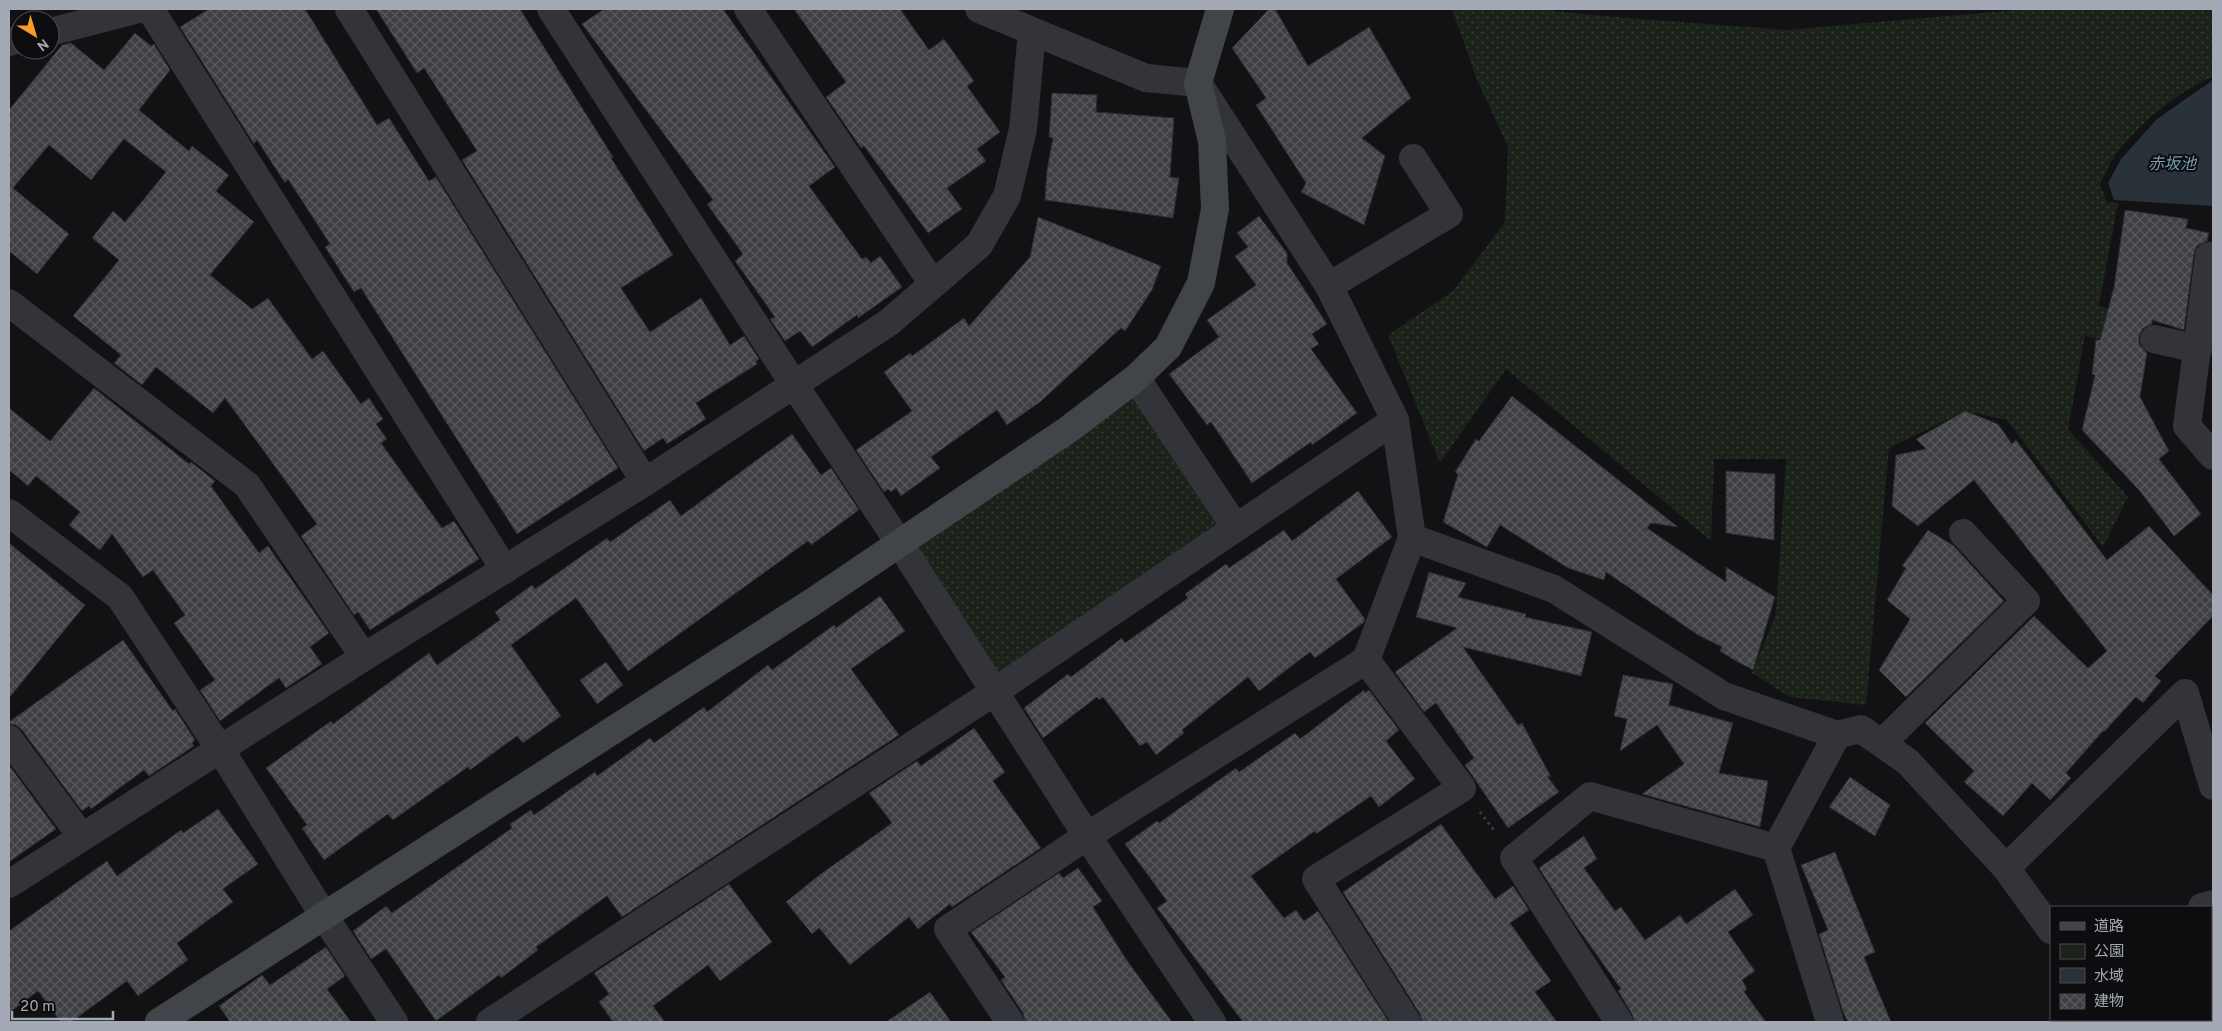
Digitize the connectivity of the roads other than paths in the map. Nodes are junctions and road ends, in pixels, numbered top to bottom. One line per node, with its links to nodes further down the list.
1 (139, 9): 8 (street)
2 (150, 9): 28 (street)
3 (349, 9): 22 (street)
4 (551, 9): 19 (street)
5 (748, 9): 13 (street)
6 (979, 9): 9 (street)
7 (1220, 9): 10 (street)
8 (60, 29)
9 (1032, 32): 10 (street); 13 (street)
10 (1198, 84): 14 (street); 18 (street)
11 (1414, 158): 14 (street)
12 (2209, 256): 17 (street)
13 (933, 284): 19 (street)
14 (1330, 286): 20 (street)
15 (9, 303): 29 (street)
16 (2154, 339): 17 (street)
17 (2198, 349): 21 (street)
18 (1136, 378): 24 (street); 27 (street)
19 (793, 383): 22 (street); 27 (street)
20 (1395, 420): 24 (street); 26 (street)
21 (2213, 456)
22 (645, 482): 28 (street)
23 (9, 513): 35 (street)
24 (1236, 528): 31 (street)
25 (1962, 534): 34 (street)
26 (1412, 538): 30 (street); 32 (street)
27 (900, 544): 31 (street); 42 (street)
28 (505, 570): 29 (street)
29 (364, 657): 35 (street)
30 (1366, 660): 37 (street); 49 (street)
31 (994, 692): 37 (street); 46 (street)
32 (1837, 735): 34 (street); 39 (street)
33 (9, 739): 38 (street)
34 (1882, 744): 40 (street)
35 (220, 749): 38 (street); 42 (street)
36 (2213, 786): 40 (street)
37 (1087, 836): 47 (street); 48 (street)
38 (82, 837): 41 (street)
39 (1776, 848): 50 (street); 51 (street)
40 (2006, 868): 43 (street)
41 (9, 884)
42 (324, 916): 44 (street); 45 (street)
43 (2050, 929)
44 (159, 1022)
45 (394, 1022)
46 (490, 1022)
47 (1010, 1022)
48 (1212, 1022)
49 (1407, 1022)
50 (1619, 1022)
51 (1830, 1022)

